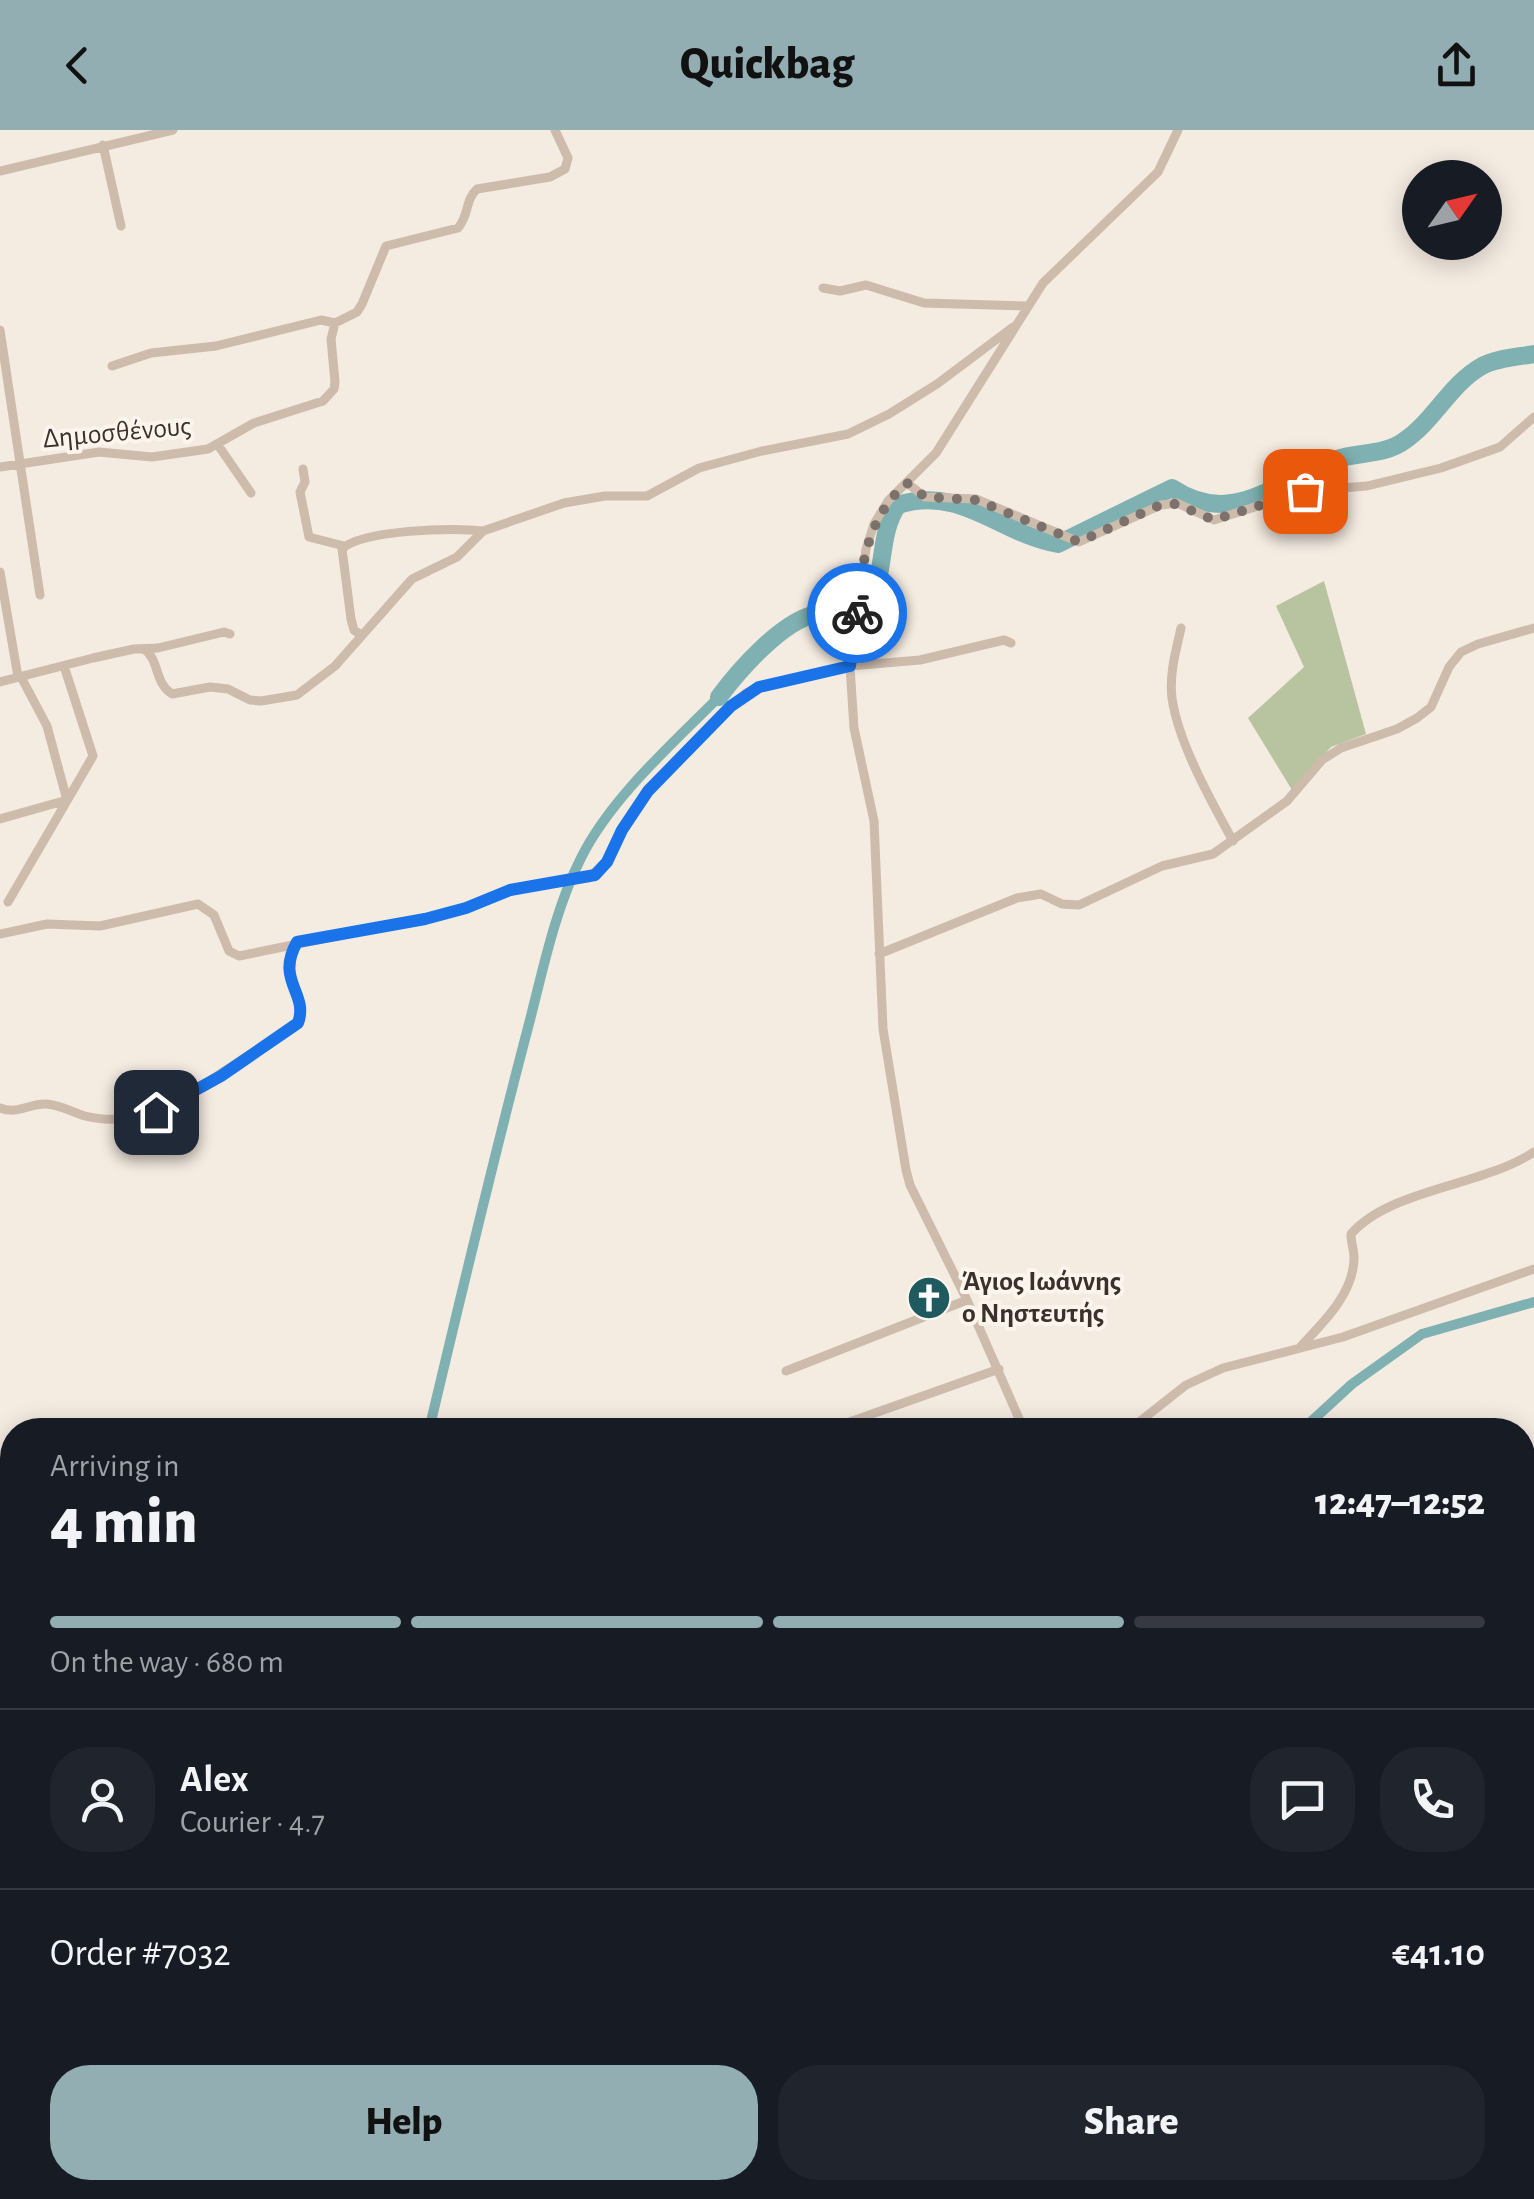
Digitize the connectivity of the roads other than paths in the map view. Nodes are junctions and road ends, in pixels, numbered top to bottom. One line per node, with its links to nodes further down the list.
1 (172, 130): 4 (street)
2 (555, 130): 9 (street)
3 (1178, 130): 8 (street)
4 (103, 145): 5 (street); 6 (street)
5 (0, 171)
6 (121, 226)
7 (823, 288): 8 (street)
8 (1028, 306): 10 (street)
9 (335, 323): 12 (street); 14 (street, Δημοσθένους)
10 (1018, 324): 18 (street); 20 (street)
11 (0, 330): 15 (street)
12 (112, 366)
13 (1534, 417): 18 (street)
14 (218, 445): 15 (street, Δημοσθένους); 19 (street)
15 (20, 464): 16 (street, Δημοσθένους); 23 (street)
16 (0, 466)
17 (303, 469): 21 (street)
18 (907, 483): 31 (street)
19 (251, 493)
20 (483, 531): 21 (street); 27 (street)
21 (344, 546): 27 (street)
22 (0, 572): 32 (street)
23 (40, 595)
24 (1181, 628): 36 (street)
25 (1534, 628): 36 (street)
26 (230, 634): 29 (street)
27 (360, 636): 29 (street)
28 (1010, 643): 31 (street)
29 (144, 649): 30 (street)
30 (64, 666): 32 (street); 34 (street)
31 (850, 666): 39 (street); 40 (street)
32 (19, 677): 33 (street); 34 (street)
33 (0, 682)
34 (67, 800): 35 (street); 37 (street)
35 (0, 819)
36 (1233, 841): 40 (street)
37 (8, 902)
38 (0, 934): 39 (street)
39 (297, 942): 41 (street)
40 (879, 954): 44 (street)
41 (0, 1108)
42 (1534, 1152): 45 (street)
43 (1534, 1269): 45 (street)
44 (967, 1300): 46 (street); 47 (street)
45 (1301, 1347): 50 (street)
46 (999, 1369): 48 (street); 49 (street)
47 (786, 1371)
48 (861, 1418)
49 (1019, 1418)
50 (1143, 1418)

